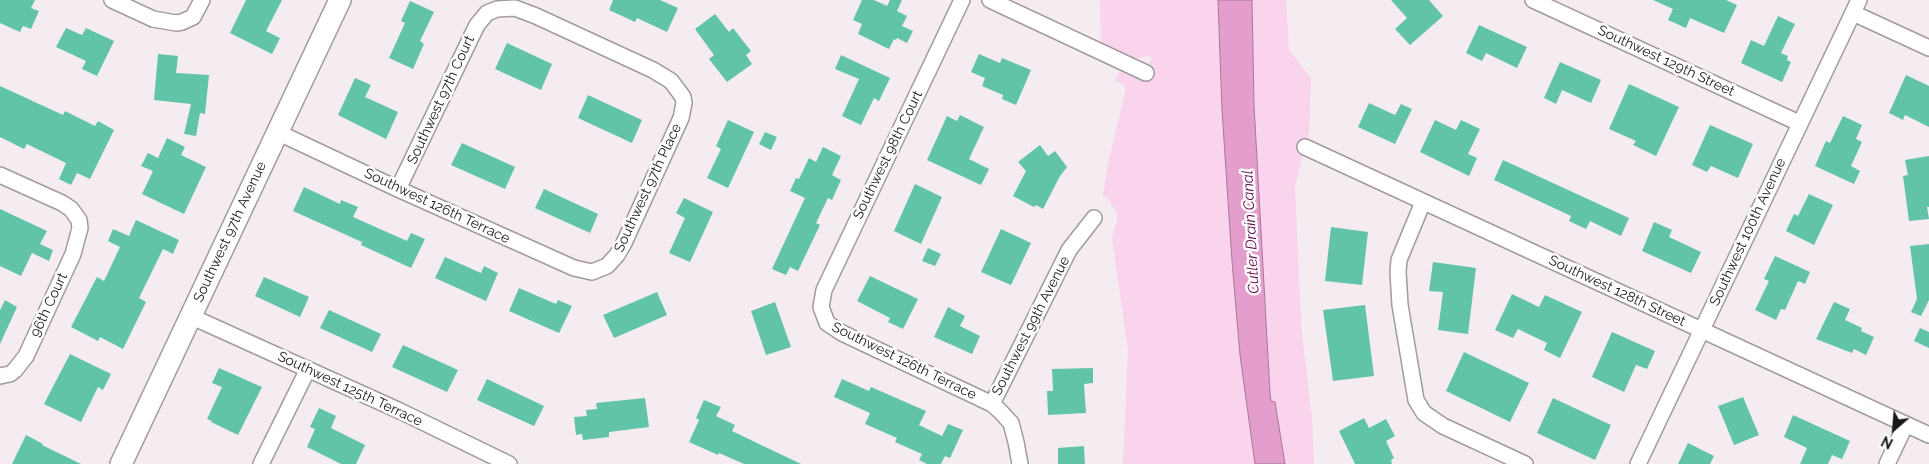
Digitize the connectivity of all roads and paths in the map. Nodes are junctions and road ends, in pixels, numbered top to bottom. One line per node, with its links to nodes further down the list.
1 (112, 0): 6 (street)
2 (340, 0): 12 (street, Southwest 97th Avenue)
3 (962, 0): 19 (street, Southwest 98th Court)
4 (990, 0): 9 (street)
5 (1533, 0): 11 (street, Southwest 129th Street)
6 (199, 6)
7 (1856, 6): 8 (street); 11 (street, Southwest 100th Avenue)
8 (1929, 48)
9 (1146, 73)
10 (683, 97): 15 (street, Southwest 97th Court); 18 (street, Southwest 97th Place)
11 (1799, 123): 21 (street, Southwest 100th Avenue)
12 (277, 132): 15 (street, Southwest 126th Terrace); 20 (street, Southwest 97th Avenue)
13 (1305, 147): 16 (street, Southwest 128th Street)
14 (0, 175): 23 (street, 96th Court)
15 (398, 189): 18 (street, Southwest 126th Terrace)
16 (1423, 202): 21 (street, Southwest 128th Street); 31 (street)
17 (1094, 218): 24 (street, Southwest 99th Avenue)
18 (599, 270)
19 (822, 312): 24 (street, Southwest 126th Terrace)
20 (190, 316): 22 (street, Southwest 125th Terrace); 27 (street, Southwest 97th Avenue)
21 (1702, 330): 25 (street, Southwest 128th Street); 32 (street, Southwest 100th Avenue)
22 (308, 369): 28 (street); 29 (street, Southwest 125th Terrace)
23 (0, 376)
24 (992, 404): 30 (street, Southwest 99th Avenue)
25 (1906, 424): 26 (street, Southwest 128th Street); 33 (street)
26 (1929, 434)
27 (121, 464)
28 (262, 464)
29 (509, 464)
30 (1020, 464)
31 (1525, 464)
32 (1638, 464)
33 (1887, 464)

